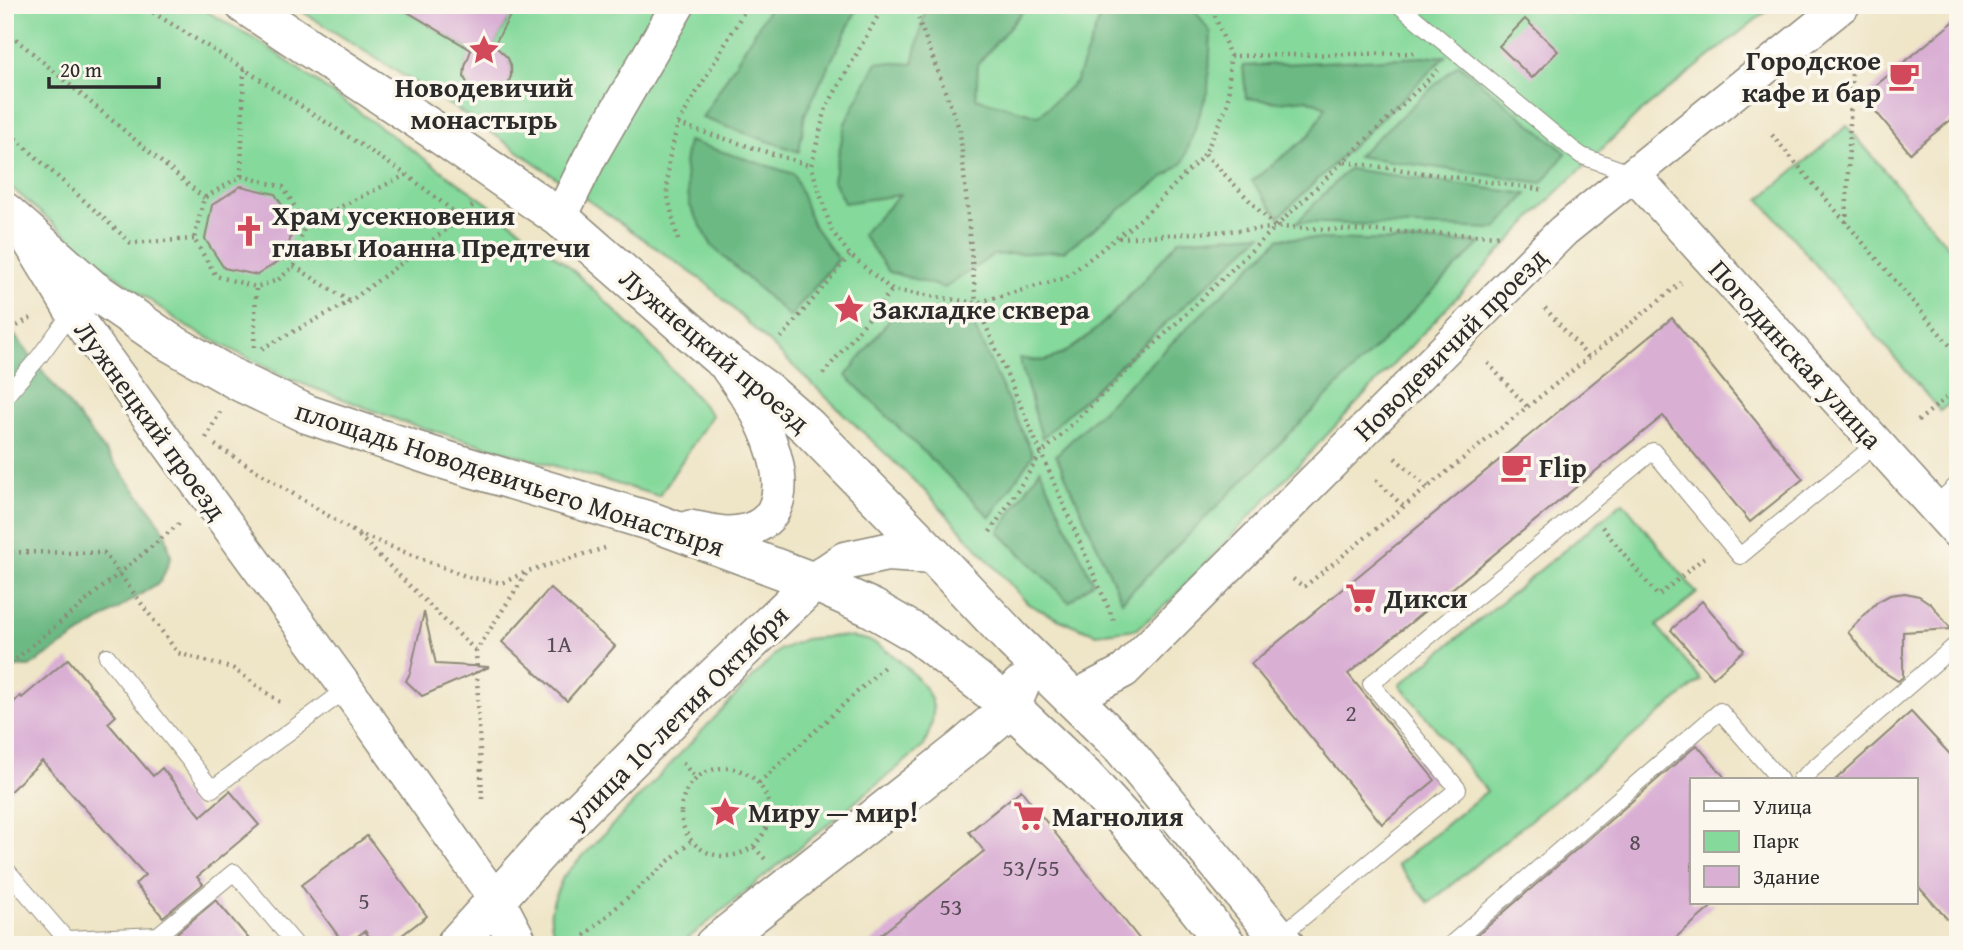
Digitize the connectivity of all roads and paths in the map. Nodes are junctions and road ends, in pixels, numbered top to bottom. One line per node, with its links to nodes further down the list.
1 (141, 5): 13 (path)
2 (245, 5): 28 (main road, Лужнецкий проезд)
3 (678, 5): 28 (street)
4 (748, 5): 15 (path)
5 (884, 5): 20 (path)
6 (913, 5): 43 (path)
7 (1211, 5): 12 (path)
8 (1399, 5): 11 (lane)
9 (1843, 5): 22 (street, Новодевичий проезд)
10 (5, 30): 25 (path)
11 (1457, 52): 12 (path); 19 (path); 22 (lane)
12 (1230, 56): 18 (path)
13 (244, 69): 21 (path); 23 (path)
14 (1852, 70): 30 (path)
15 (678, 124): 20 (path); 36 (path)
16 (5, 129): 35 (path)
17 (1772, 135): 30 (path)
18 (1205, 154): 32 (path); 34 (path)
19 (1344, 161): 24 (path); 32 (path)
20 (811, 166): 37 (path)
21 (407, 175): 27 (path); 31 (path)
22 (1634, 175): 59 (street, Погодинская улица); 90 (street, Новодевичий проезд)
23 (242, 176): 25 (path); 31 (path)
24 (1546, 190)
25 (204, 198): 35 (path)
26 (474, 204): 27 (path)
27 (462, 218): 42 (path)
28 (560, 218): 50 (main road, Лужнецкий проезд)
29 (13, 219): 45 (street, Лужнецкий проезд); 68 (main road, площадь Новодевичьего Монастыря)
30 (1846, 223): 49 (path)
31 (305, 224): 38 (path)
32 (1275, 228): 33 (path); 34 (path); 60 (path)
33 (1502, 236)
34 (1117, 238): 43 (path)
35 (194, 239): 40 (path)
36 (678, 240)
37 (850, 255): 41 (path); 48 (path)
38 (294, 266): 40 (path); 42 (path)
39 (1681, 283): 51 (path)
40 (256, 287): 42 (path)
41 (892, 290): 43 (path); 53 (path)
42 (349, 302)
43 (976, 303): 60 (path)
44 (1545, 308): 51 (path)
45 (72, 312): 55 (lane); 88 (street, Лужнецкий проезд)
46 (32, 317): 47 (path)
47 (5, 333)
48 (781, 338)
49 (1958, 355)
50 (718, 356): 68 (street); 76 (main road, Лужнецкий проезд)
51 (1589, 358): 57 (path)
52 (1488, 363): 57 (path)
53 (823, 374)
54 (1958, 388): 58 (path)
55 (5, 397)
56 (225, 404): 71 (path)
57 (1528, 408): 64 (path)
58 (1918, 421)
59 (1876, 443): 65 (street, Погодинская улица); 73 (lane)
60 (1041, 454): 70 (path); 81 (path)
61 (1395, 458): 64 (path)
62 (1376, 480): 66 (path)
63 (1958, 484): 65 (lane)
64 (1428, 488): 66 (path)
65 (1934, 506): 72 (street, Погодинская улица)
66 (1405, 507): 79 (path)
67 (1585, 507): 73 (lane); 73 (path); 103 (lane)
68 (653, 522): 80 (main road, площадь Новодевичьего Монастыря)
69 (180, 523): 78 (path)
70 (990, 532)
71 (356, 533): 77 (path); 84 (path)
72 (1958, 533)
73 (1726, 539)
74 (606, 548): 77 (path)
75 (5, 552): 78 (path)
76 (933, 555): 80 (main road, улица 10-летия Октября); 82 (main road, Лужнецкий проезд)
77 (528, 571): 84 (path)
78 (120, 573): 87 (path); 89 (path)
79 (1293, 579)
80 (814, 582): 91 (main road, площадь Новодевичьего Монастыря); 102 (main road, улица 10-летия Октября)
81 (1114, 621)
82 (1013, 640): 90 (main road, Лужнецкий проезд); 91 (main road)
83 (1958, 643): 95 (lane)
84 (476, 650): 97 (path)
85 (107, 656): 88 (lane)
86 (885, 666): 96 (path)
87 (5, 668)
88 (347, 689): 102 (street, Лужнецкий проезд)
89 (290, 697)
90 (1073, 698): 91 (main road); 103 (main road, Лужнецкий проезд)
91 (1011, 707): 105 (main road, площадь Новодевичьего Монастыря); 110 (main road)
92 (682, 763): 93 (path)
93 (695, 778): 96 (path); 98 (path)
94 (1778, 778): 111 (lane)
95 (1802, 778)
96 (759, 783): 99 (path)
97 (482, 799)
98 (690, 842): 99 (path); 109 (path)
99 (754, 847): 100 (path)
100 (766, 860)
101 (5, 868): 104 (lane)
102 (495, 899): 107 (main road, улица 10-летия Октября); 108 (main road)
103 (1282, 941)
104 (63, 942): 106 (lane)
105 (1222, 943)
106 (296, 945)
107 (455, 945)
108 (519, 945)
109 (574, 945)
110 (714, 945)
111 (1450, 945)

